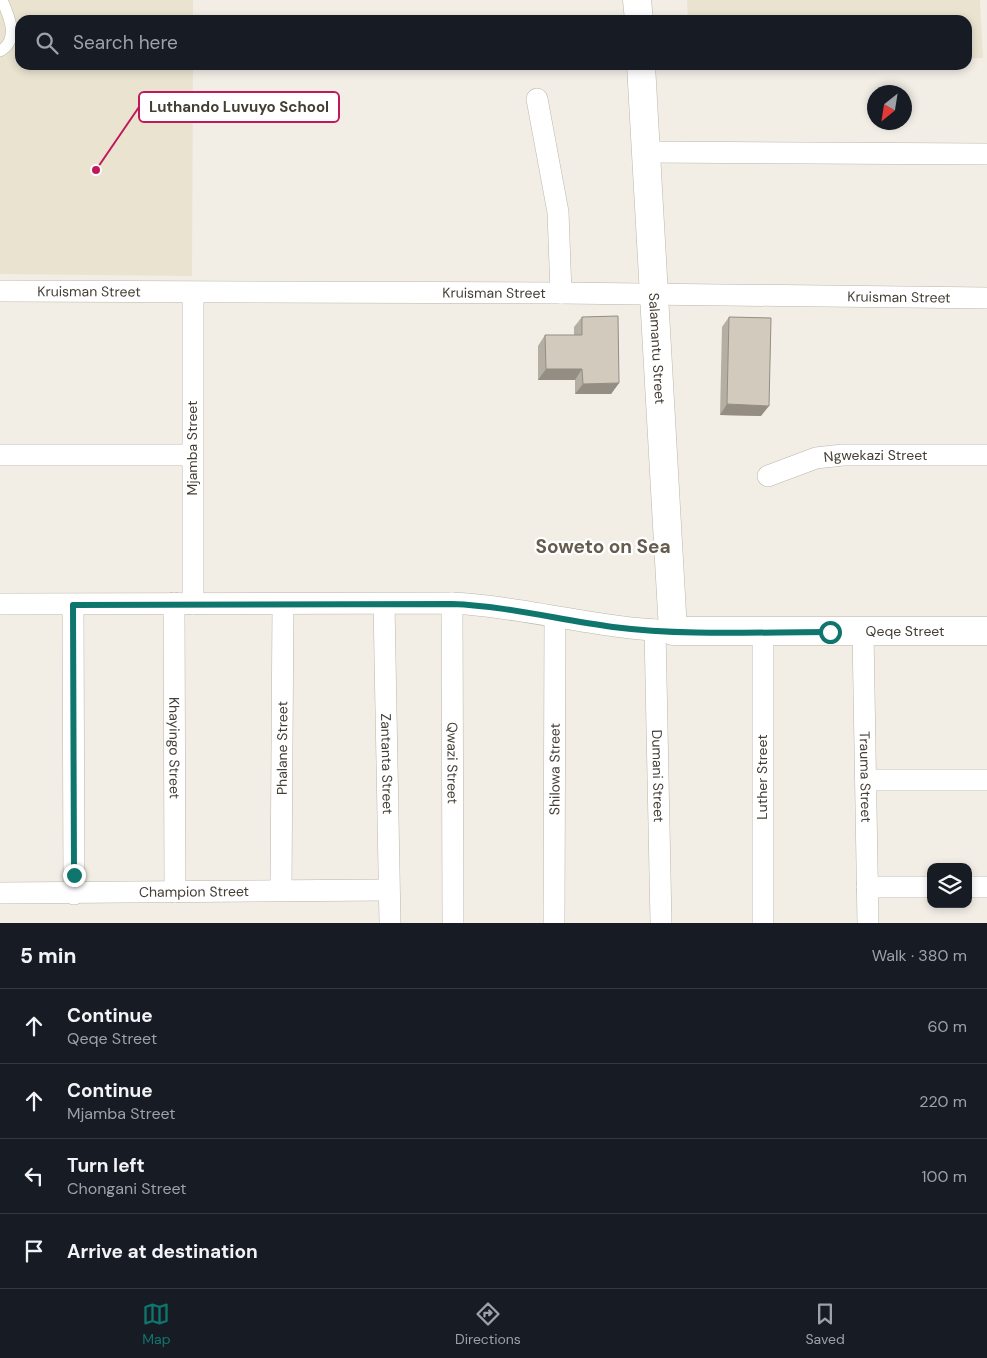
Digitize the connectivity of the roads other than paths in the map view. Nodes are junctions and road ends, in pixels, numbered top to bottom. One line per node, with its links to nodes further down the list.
1 (2, 0): 4 (lane)
2 (638, 0): 3 (street)
3 (638, 15)
4 (0, 51)
5 (641, 70): 7 (street, Salamantu Street)
6 (537, 99): 11 (street)
7 (645, 152): 8 (street); 12 (street, Salamantu Street)
8 (987, 154)
9 (0, 291): 10 (street, Kruisman Street)
10 (194, 293): 11 (street, Kruisman Street); 15 (street, Mjamba Street)
11 (561, 293): 12 (street, Kruisman Street)
12 (654, 295): 13 (street, Kruisman Street); 25 (street, Salamantu Street)
13 (987, 298)
14 (0, 455): 15 (street)
15 (192, 455): 18 (street, Mjamba Street)
16 (987, 455): 17 (street, Ngwekazi Street)
17 (768, 476)
18 (184, 603): 20 (street); 23 (street); 37 (street, Khayingo Street)
19 (0, 604): 23 (street)
20 (283, 604): 21 (street); 35 (street, Phalane Street)
21 (384, 604): 22 (street); 36 (street, Zantanta Street)
22 (452, 604): 24 (street); 41 (street, Qwazi Street)
23 (73, 605): 39 (street)
24 (556, 616): 25 (street); 42 (street, Shilowa Street)
25 (664, 631): 27 (street, Qeqe Street); 43 (street, Dumani Street)
26 (987, 631): 28 (street, Qeqe Street)
27 (762, 632): 28 (street, Qeqe Street); 44 (street, Luther Street)
28 (863, 632): 29 (street, Trauma Street)
29 (866, 780): 30 (street); 31 (street, Trauma Street)
30 (987, 780)
31 (867, 887): 32 (street); 45 (street, Trauma Street)
32 (927, 887)
33 (972, 887): 34 (street)
34 (987, 887)
35 (281, 890): 36 (street, Champion Street); 37 (street, Champion Street)
36 (388, 890): 40 (street, Zantanta Street)
37 (175, 892): 39 (street, Champion Street)
38 (0, 893): 39 (street, Champion Street)
39 (74, 894)
40 (390, 923)
41 (453, 923)
42 (554, 923)
43 (660, 923)
44 (763, 923)
45 (868, 923)

